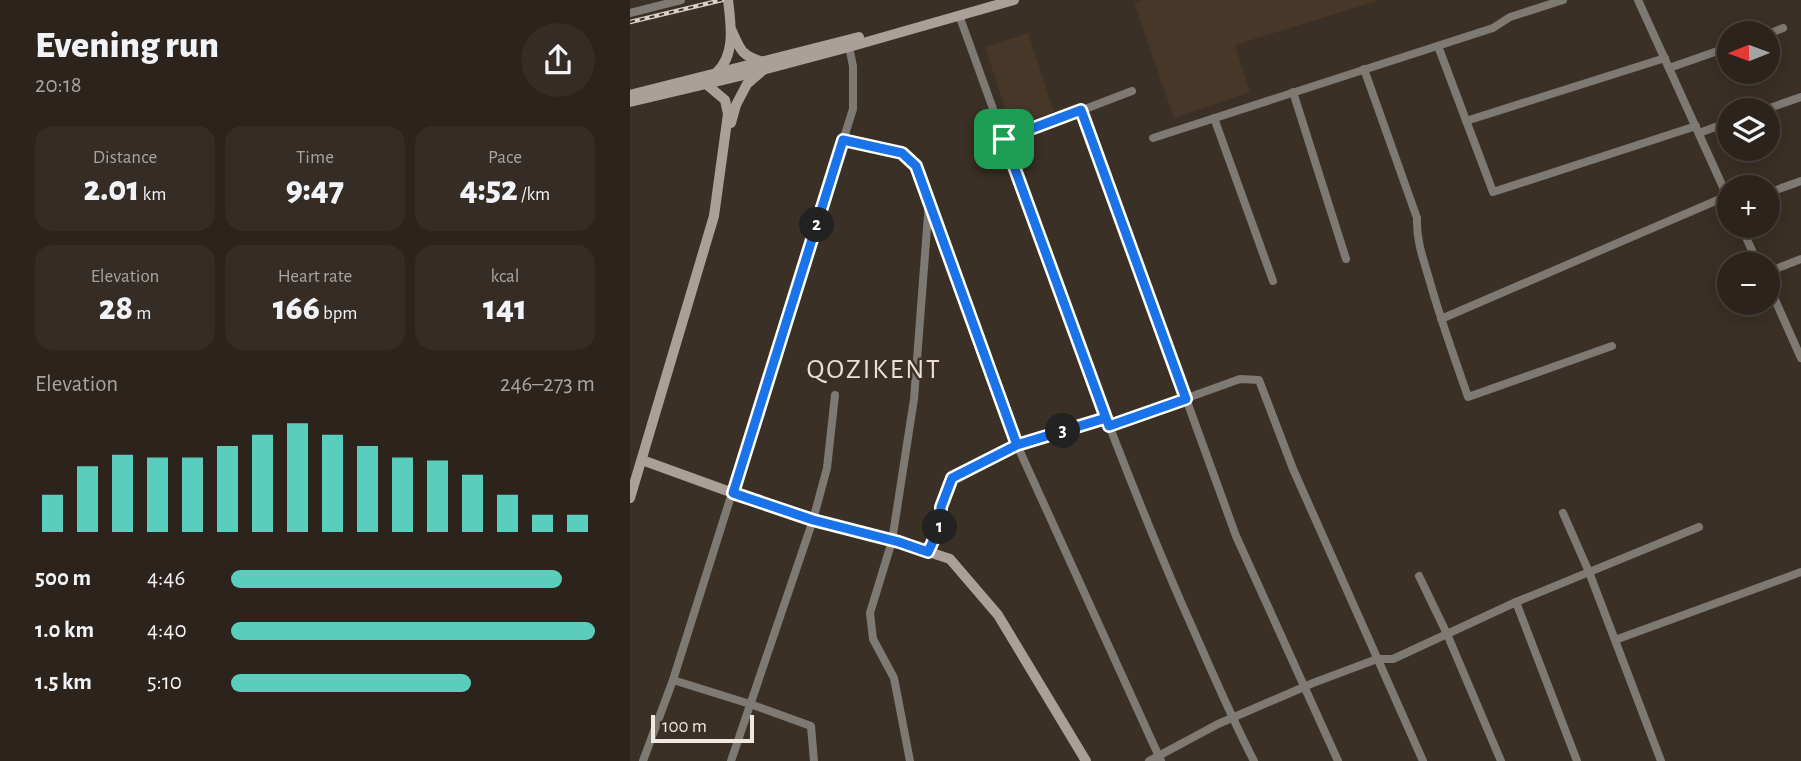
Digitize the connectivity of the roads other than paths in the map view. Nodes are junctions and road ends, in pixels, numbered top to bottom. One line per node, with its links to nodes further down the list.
1 (681, 0): 7 (street)
2 (728, 0): 9 (main road)
3 (993, 0): 16 (main road)
4 (1014, 0): 8 (main road)
5 (1563, 0): 12 (street)
6 (1638, 0): 15 (street)
7 (630, 13)
8 (959, 15): 13 (main road); 33 (street)
9 (731, 28): 16 (main road); 19 (main road)
10 (1783, 28): 11 (street)
11 (1780, 29)
12 (1438, 46): 18 (street); 29 (street)
13 (849, 47): 16 (main road); 34 (street)
14 (1717, 51): 17 (street)
15 (1665, 58): 17 (street); 29 (street)
16 (764, 66): 19 (main road); 20 (main road); 35 (main road)
17 (1669, 68): 31 (street)
18 (1364, 69): 22 (street); 46 (street)
19 (715, 74): 23 (main road)
20 (706, 84): 25 (main road); 35 (main road)
21 (1132, 91): 27 (street)
22 (1293, 92): 28 (street); 41 (street)
23 (630, 94)
24 (1801, 97): 26 (street)
25 (630, 102)
26 (1780, 104)
27 (1081, 110): 33 (street); 51 (street)
28 (1214, 118): 32 (street); 44 (street)
29 (1466, 121): 31 (street)
30 (1717, 125): 31 (street)
31 (1697, 130): 36 (street)
32 (1153, 138)
33 (1004, 139): 52 (street)
34 (843, 140): 39 (street); 55 (street)
35 (725, 150): 54 (main road)
36 (1718, 175)
37 (1801, 181): 38 (street)
38 (1780, 189)
39 (929, 200): 53 (street); 60 (street)
40 (1717, 202): 46 (street)
41 (1346, 259)
42 (1801, 259): 43 (street)
43 (1780, 267)
44 (1273, 281)
45 (1780, 308): 47 (street)
46 (1441, 320): 48 (street)
47 (1798, 343): 49 (street)
48 (1612, 346)
49 (1801, 358)
50 (835, 395): 58 (street)
51 (1186, 399): 52 (street); 68 (street); 70 (street)
52 (1108, 422): 53 (street); 72 (street)
53 (1017, 445): 61 (street); 73 (street)
54 (642, 460): 55 (main road); 56 (main road)
55 (733, 493): 58 (main road); 69 (street)
56 (630, 498)
57 (1563, 513): 62 (street)
58 (813, 520): 60 (main road); 71 (street)
59 (1699, 527): 62 (street)
60 (892, 541): 61 (main road); 77 (street)
61 (928, 552): 78 (main road)
62 (1589, 572): 65 (street); 67 (street)
63 (1801, 572): 67 (street)
64 (1419, 576): 66 (street)
65 (1516, 602): 66 (street); 84 (street)
66 (1447, 634): 68 (street); 83 (street)
67 (1615, 640): 85 (street)
68 (1377, 659): 70 (street); 82 (street)
69 (673, 680): 71 (street); 74 (street)
70 (1305, 687): 72 (street); 81 (street)
71 (750, 704): 75 (street); 76 (street)
72 (1232, 718): 73 (street); 80 (street)
73 (1159, 758): 79 (street)
74 (643, 761)
75 (731, 761)
76 (814, 761)
77 (910, 761)
78 (1086, 761)
79 (1149, 761)
80 (1254, 761)
81 (1338, 761)
82 (1423, 761)
83 (1501, 761)
84 (1577, 761)
85 (1661, 761)

